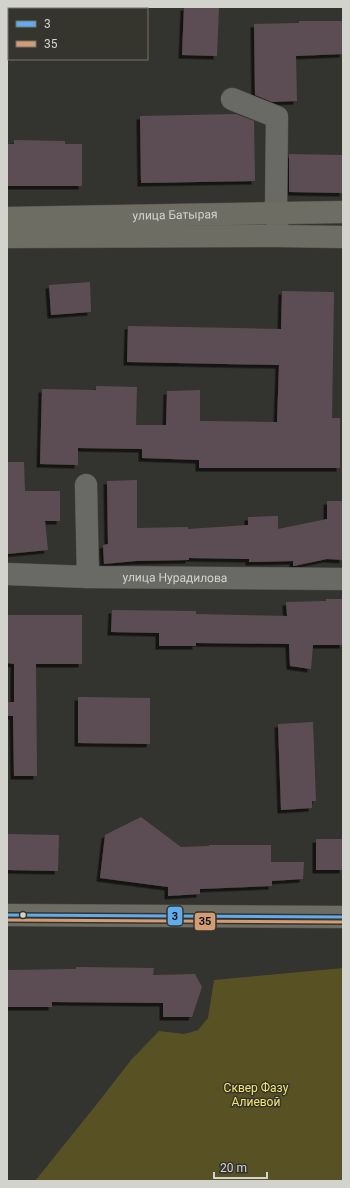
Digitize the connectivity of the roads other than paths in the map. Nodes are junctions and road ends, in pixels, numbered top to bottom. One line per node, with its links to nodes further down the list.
1 (232, 99): 3 (street)
2 (343, 212): 3 (main road, улица Батырая)
3 (276, 213): 4 (main road, улица Батырая); 5 (street)
4 (7, 218)
5 (278, 236): 6 (main road, улица Батырая); 7 (main road, улица Батырая)
6 (7, 237)
7 (343, 237)
8 (86, 485): 10 (street)
9 (7, 574): 10 (street, улица Нурадилова)
10 (88, 577): 11 (street, улица Нурадилова)
11 (343, 579)
12 (7, 915): 13 (main road)
13 (343, 917)

